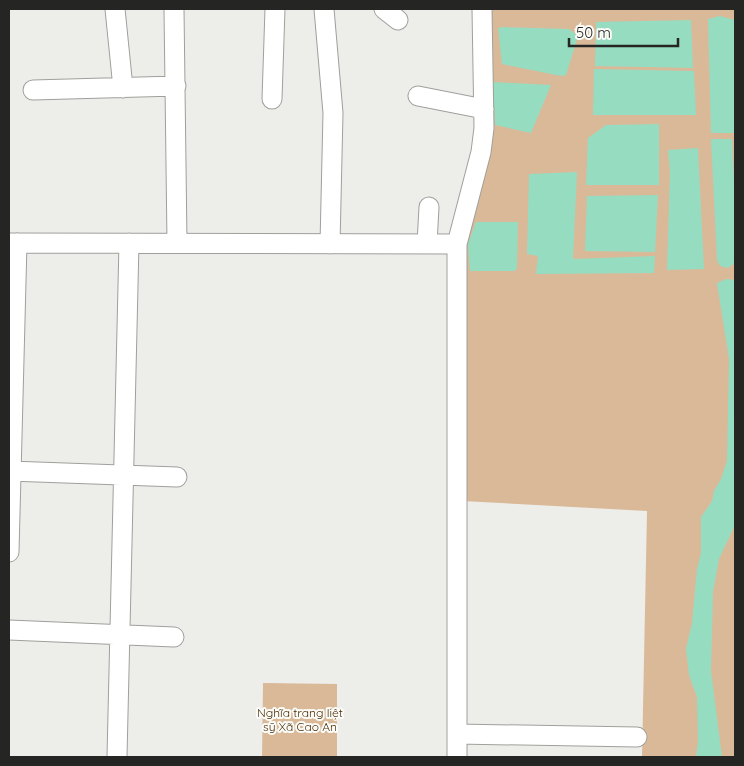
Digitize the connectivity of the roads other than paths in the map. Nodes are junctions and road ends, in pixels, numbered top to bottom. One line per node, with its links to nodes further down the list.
1 (115, 9): 7 (street)
2 (174, 9): 6 (street)
3 (275, 9): 10 (street)
4 (324, 9): 16 (street)
5 (482, 9): 11 (street)
6 (176, 86): 7 (street); 15 (street)
7 (123, 88): 8 (street)
8 (33, 90)
9 (418, 96): 11 (street)
10 (272, 99)
11 (484, 109): 18 (street)
12 (429, 208): 17 (street)
13 (13, 243): 14 (street); 19 (street)
14 (129, 243): 15 (street); 21 (street)
15 (177, 243): 16 (street)
16 (330, 244): 17 (street)
17 (427, 244): 18 (street)
18 (456, 244): 27 (street)
19 (12, 326): 20 (street)
20 (10, 471): 21 (street); 23 (street)
21 (123, 475): 22 (street); 25 (street)
22 (177, 478)
23 (9, 552)
24 (9, 630): 25 (street)
25 (119, 635): 26 (street); 29 (street)
26 (174, 637)
27 (457, 734): 28 (street); 30 (street)
28 (637, 737)
29 (116, 757)
30 (457, 757)

